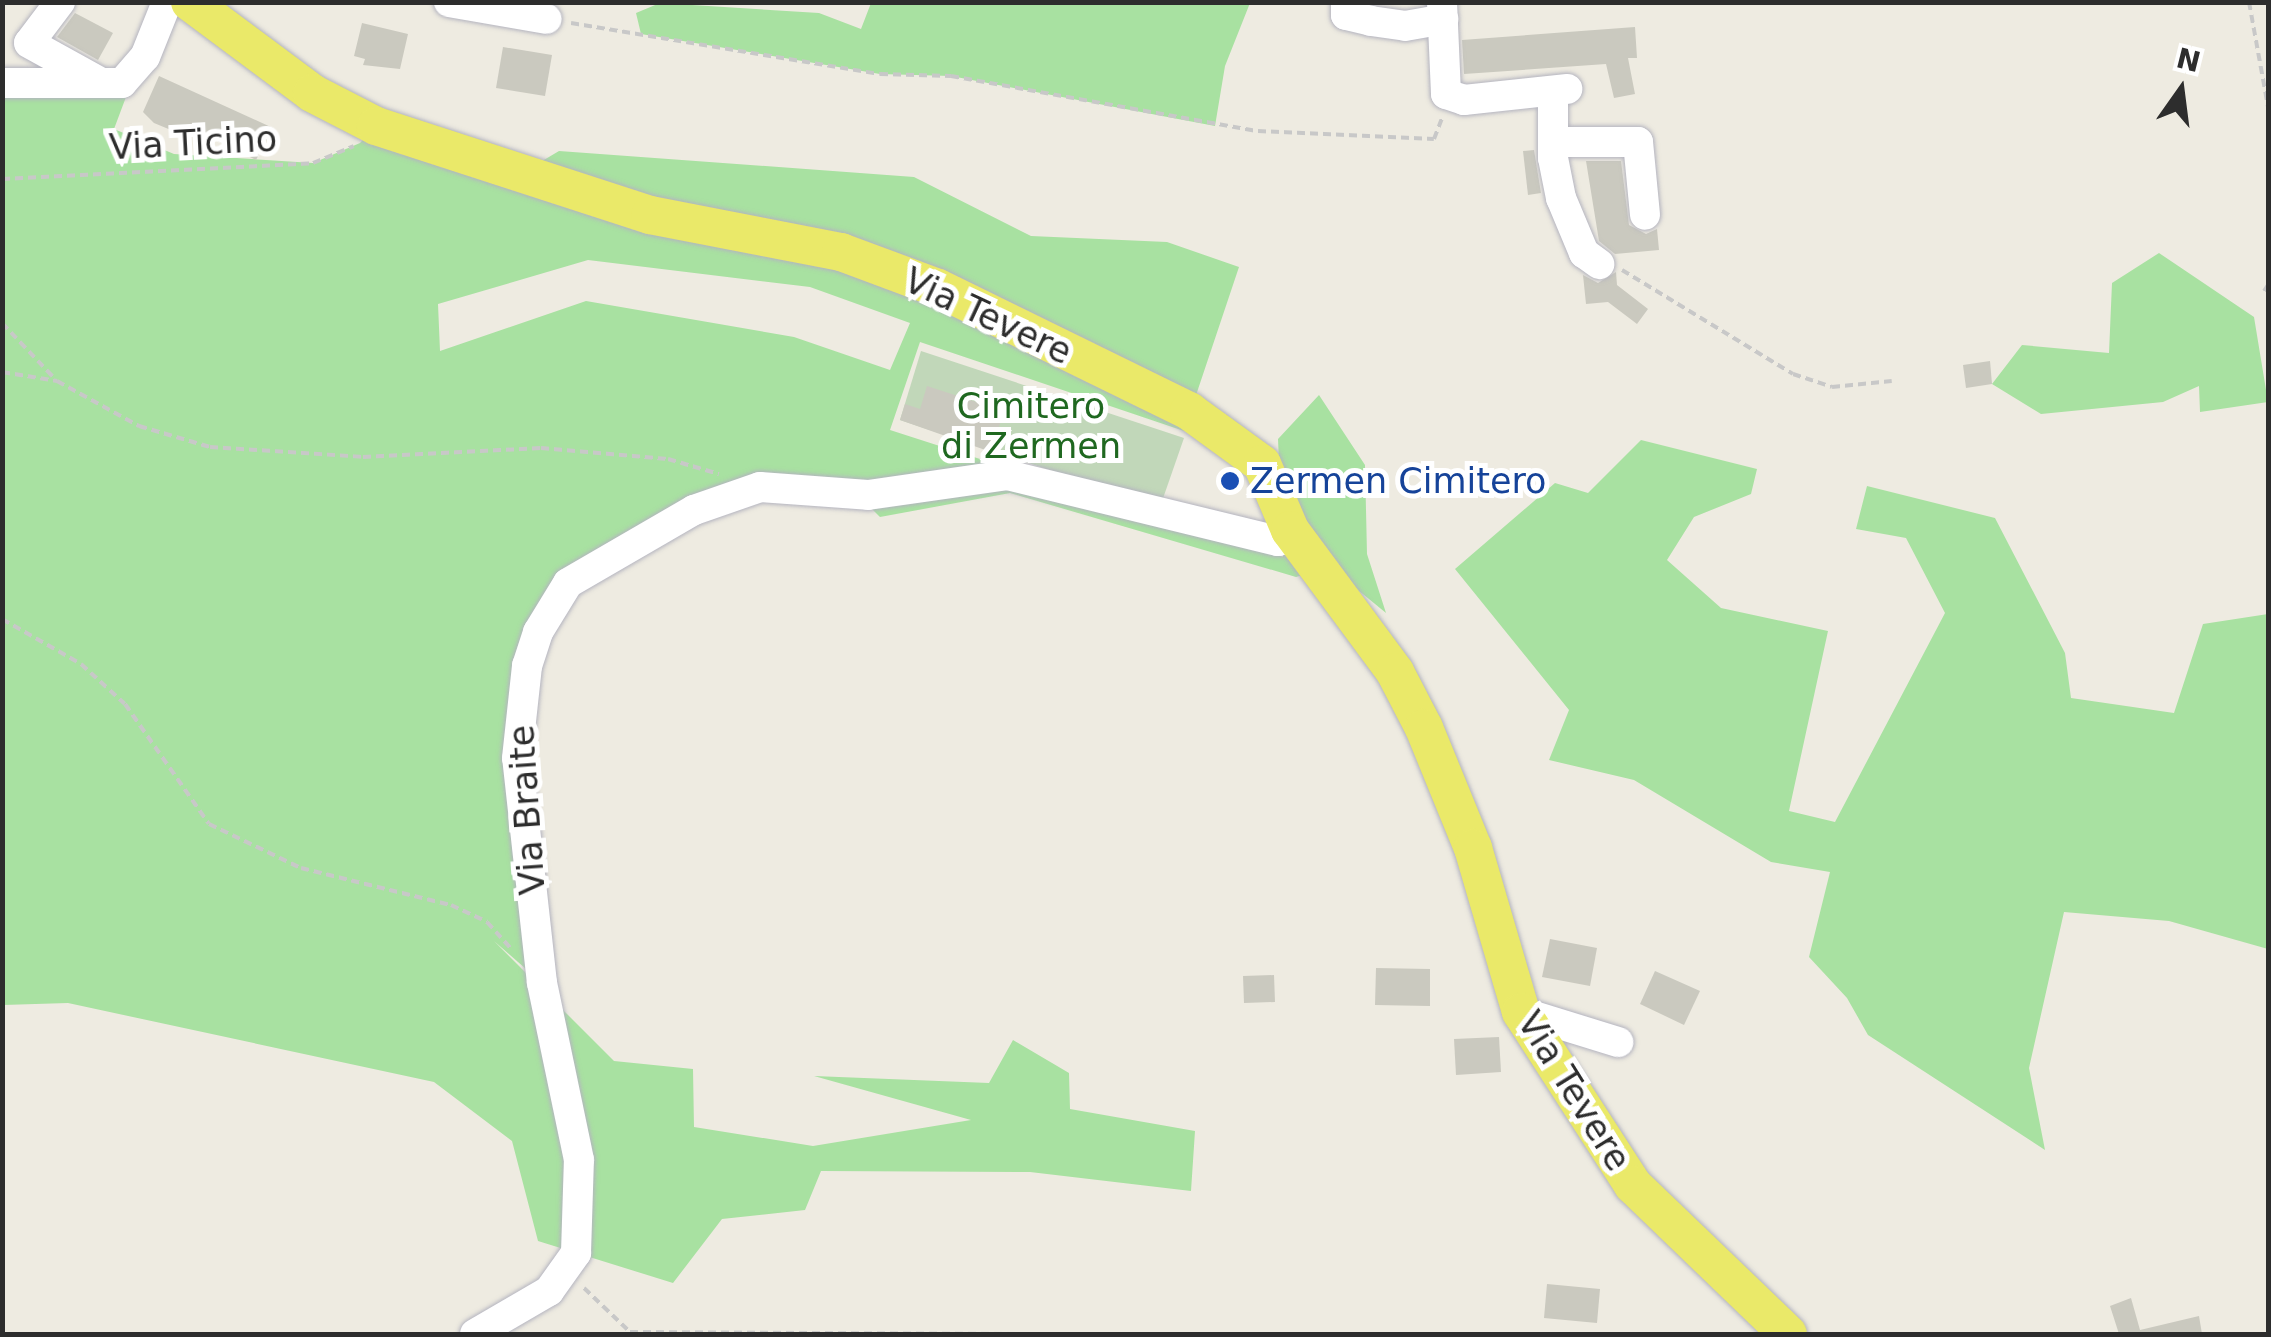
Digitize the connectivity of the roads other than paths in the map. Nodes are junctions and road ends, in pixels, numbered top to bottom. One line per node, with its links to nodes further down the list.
1 (60, 2): 9 (street)
2 (167, 2): 9 (street)
3 (190, 2): 13 (main road, Via Tevere)
4 (448, 2): 7 (street)
5 (1346, 2): 6 (street)
6 (1443, 11): 10 (street)
7 (547, 19)
8 (2, 82): 9 (street)
9 (102, 83)
10 (1553, 142): 11 (street); 12 (street)
11 (1645, 214)
12 (1600, 264)
13 (1294, 536): 14 (main road, Via Tevere); 16 (street, Via Braite)
14 (1520, 1012): 15 (street); 17 (main road, Via Tevere)
15 (1618, 1042)
16 (475, 1334)
17 (1788, 1334)

